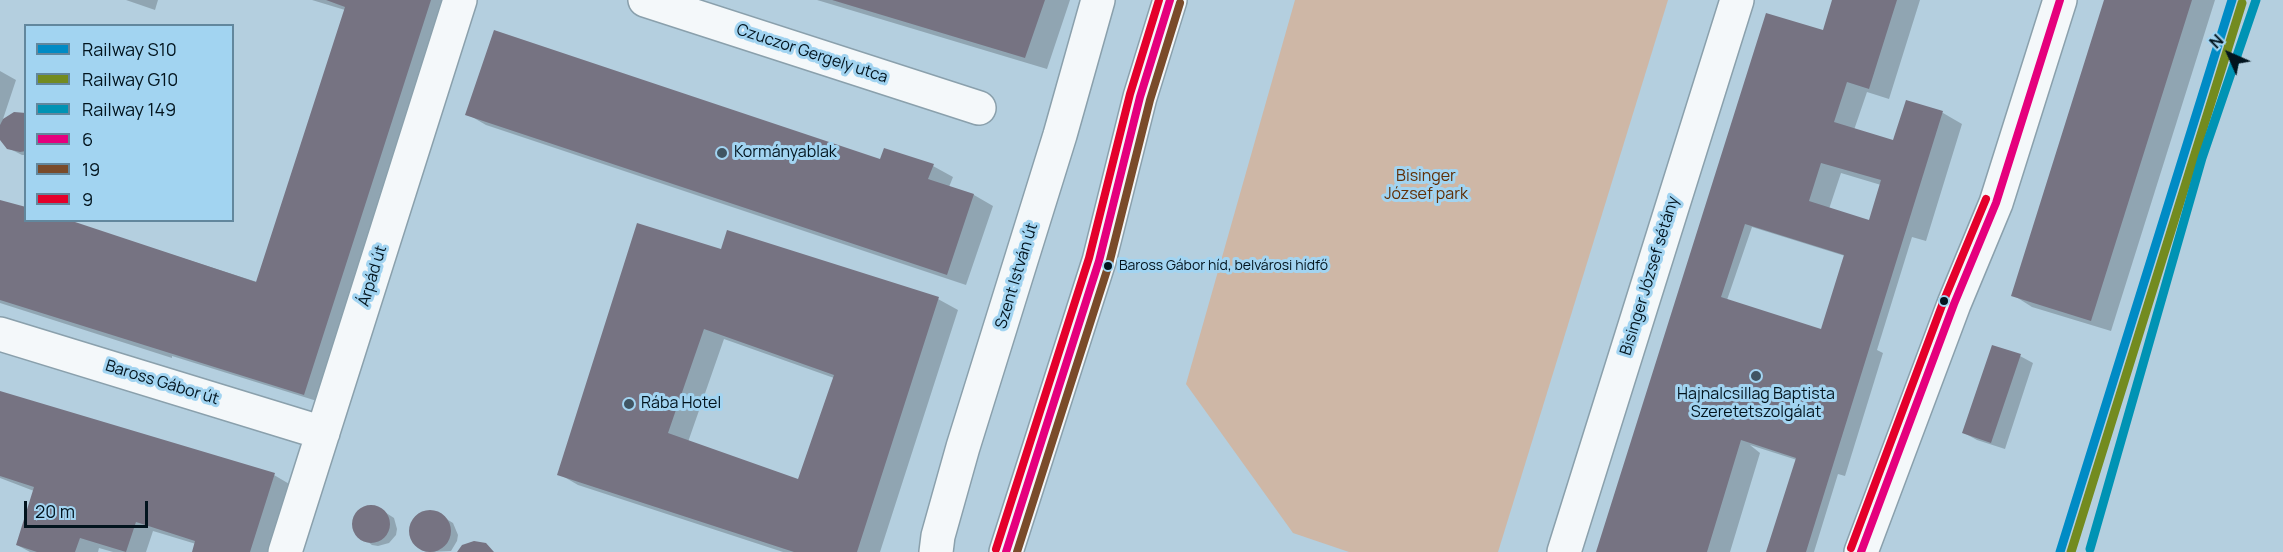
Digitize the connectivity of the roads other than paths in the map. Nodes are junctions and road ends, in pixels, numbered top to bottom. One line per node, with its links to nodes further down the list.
1 (460, 0): 9 (street, Árpád út)
2 (645, 0): 7 (street, Czuczor Gergely utca)
3 (1098, 0): 11 (street, Szent István út)
4 (1170, 0): 12 (street)
5 (1737, 0): 13 (street, Bisinger József sétány)
6 (2060, 0): 14 (street)
7 (979, 108)
8 (0, 334): 9 (street, Baross Gábor út)
9 (323, 433): 10 (street, Árpád út)
10 (285, 552)
11 (936, 552)
12 (1006, 552)
13 (1564, 552)
14 (1861, 552)

